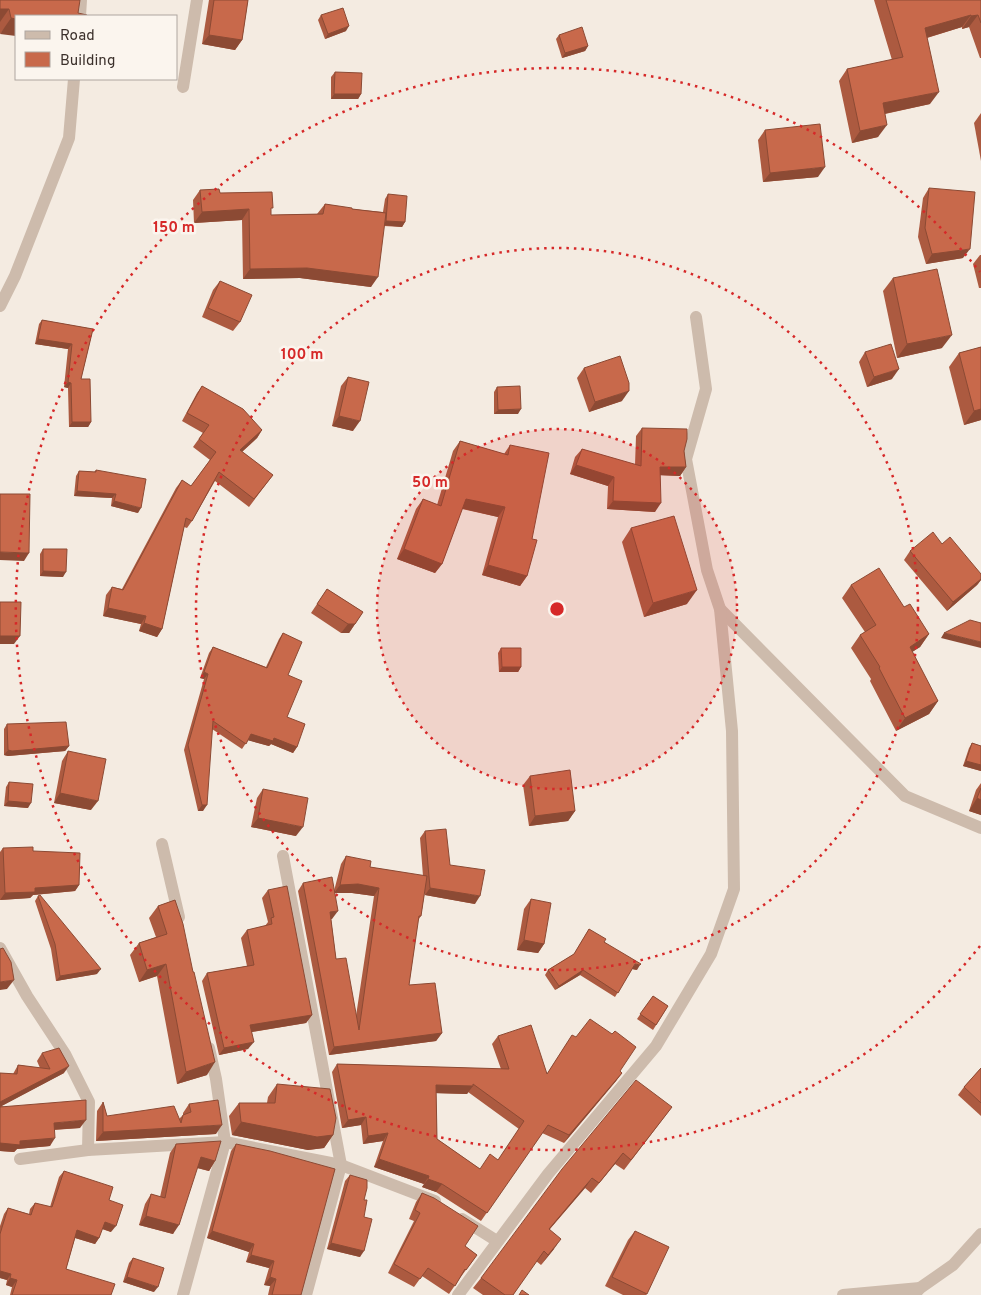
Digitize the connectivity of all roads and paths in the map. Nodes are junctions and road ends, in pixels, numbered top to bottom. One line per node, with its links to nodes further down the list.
1 (81, 0): 3 (street)
2 (197, 0): 5 (street)
3 (80, 15)
4 (74, 80): 6 (street)
5 (183, 86)
6 (0, 306)
7 (696, 317): 8 (street)
8 (720, 608): 9 (street); 20 (street)
9 (981, 828)
10 (162, 844): 12 (street)
11 (283, 856): 18 (street)
12 (181, 928)
13 (0, 948): 16 (street)
14 (205, 1032): 15 (street)
15 (224, 1142): 16 (street); 18 (street); 22 (street)
16 (88, 1150): 17 (street)
17 (20, 1159)
18 (342, 1165): 20 (street); 23 (street)
19 (981, 1234): 21 (street)
20 (497, 1242): 24 (street)
21 (917, 1292): 25 (street)
22 (183, 1295)
23 (306, 1295)
24 (458, 1295)
25 (843, 1295)

